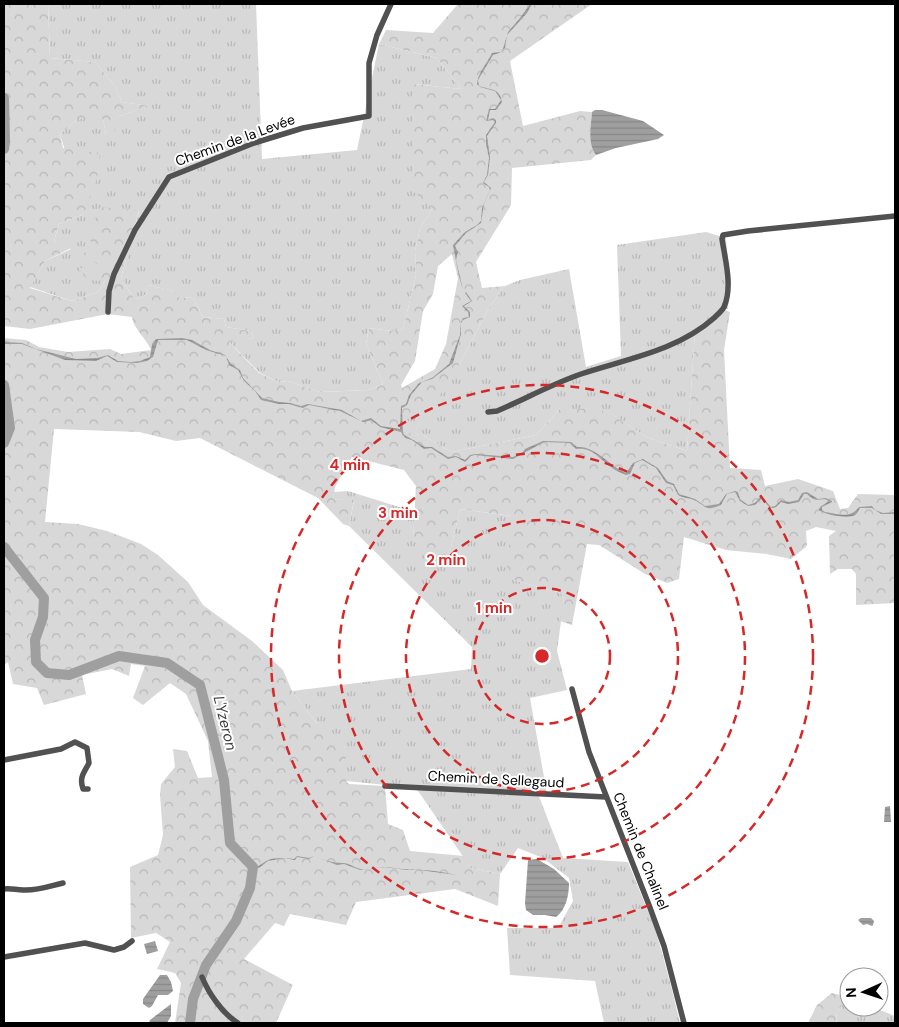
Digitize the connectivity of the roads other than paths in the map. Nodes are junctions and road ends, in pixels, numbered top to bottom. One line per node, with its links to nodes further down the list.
1 (391, 4): 3 (street, Chemin de la Levée)
2 (895, 216): 4 (street)
3 (108, 312)
4 (488, 412)
5 (572, 689): 9 (street, Chemin de Chalinel)
6 (4, 760): 8 (street)
7 (385, 786): 9 (street, Chemin de Sellegaud)
8 (88, 789)
9 (606, 797): 16 (street, Chemin de Chalinel)
10 (63, 883): 11 (street)
11 (4, 889)
12 (132, 941): 13 (street)
13 (4, 957)
14 (202, 977): 15 (street)
15 (238, 1023)
16 (684, 1023)

